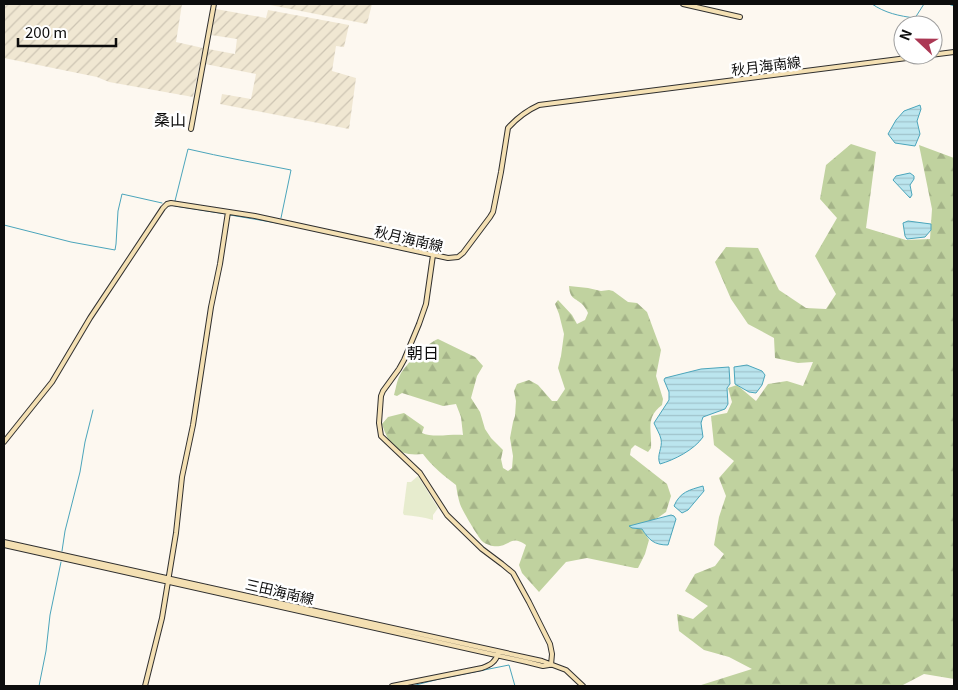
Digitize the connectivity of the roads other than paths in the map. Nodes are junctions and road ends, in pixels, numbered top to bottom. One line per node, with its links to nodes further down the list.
1 (214, 4): 5 (main road)
2 (683, 4): 3 (main road)
3 (740, 17)
4 (954, 52): 7 (main road, 秋月海南線)
5 (191, 129)
6 (228, 212): 7 (main road, 秋月海南線); 8 (main road, 秋月海南線); 10 (main road)
7 (433, 255): 12 (main road)
8 (4, 442)
9 (4, 544): 10 (main road, 三田海南線)
10 (168, 580): 11 (main road, 三田海南線); 13 (main road)
11 (498, 653): 12 (main road, 三田海南線); 14 (main road)
12 (551, 665): 15 (main road, 三田海南線)
13 (146, 686)
14 (392, 686)
15 (583, 686)

